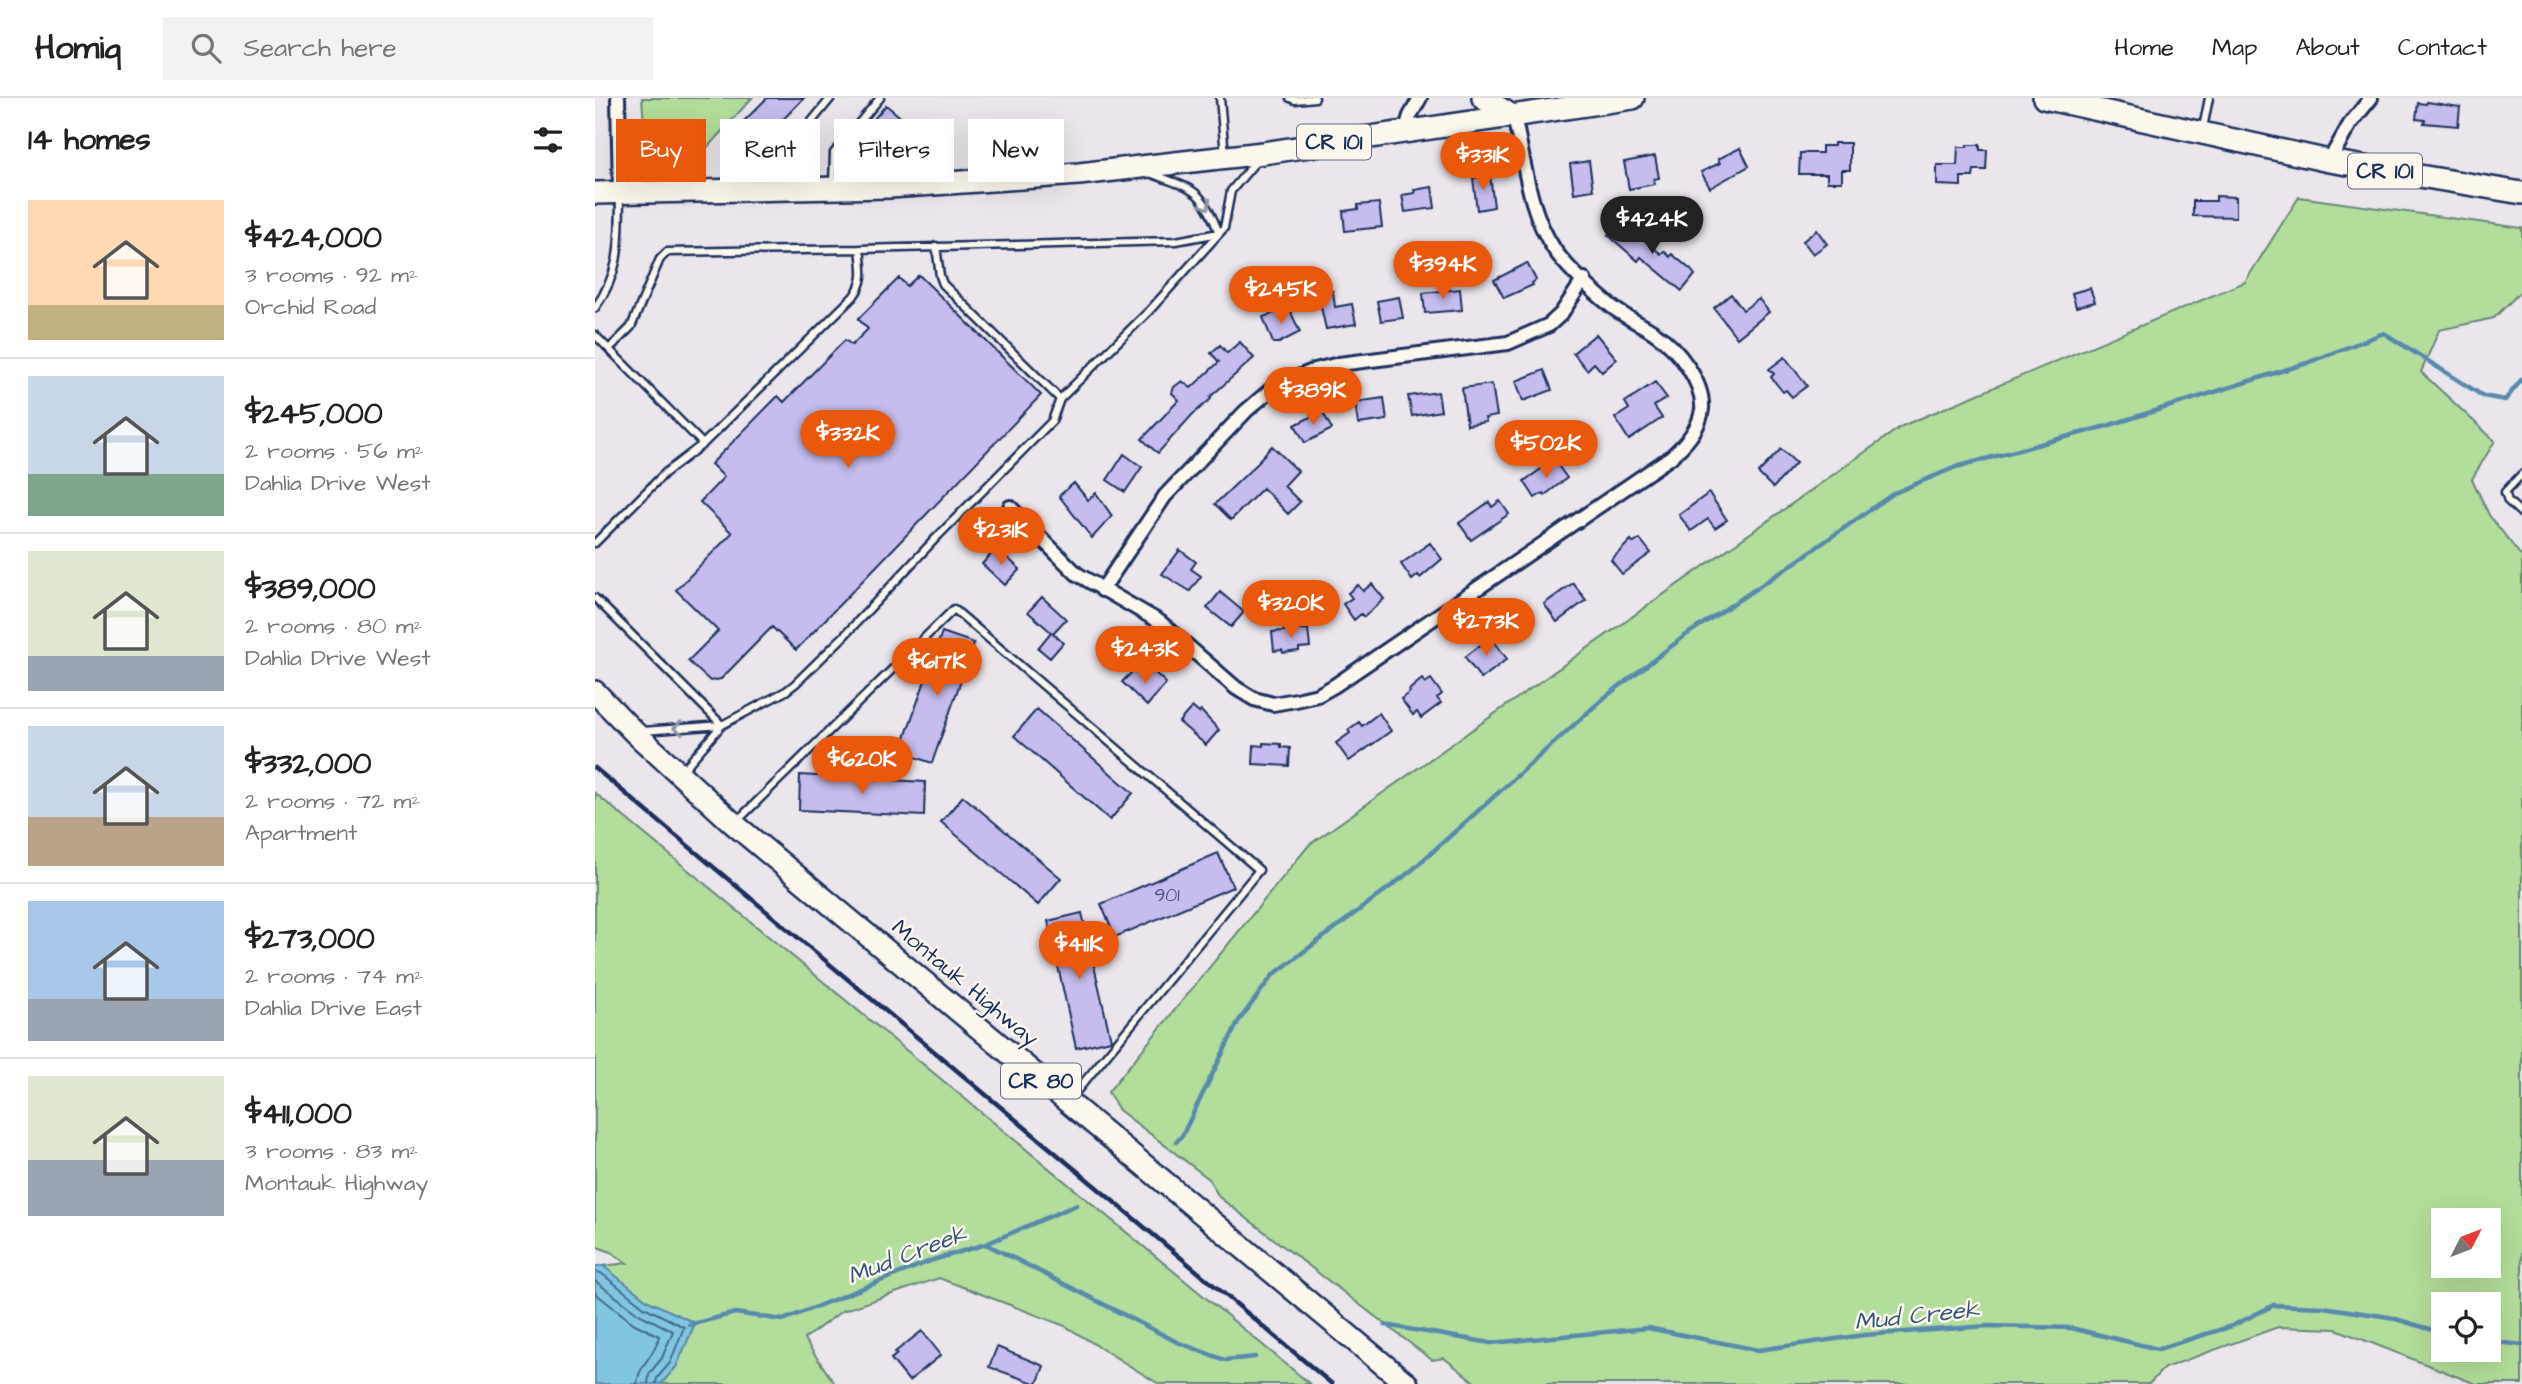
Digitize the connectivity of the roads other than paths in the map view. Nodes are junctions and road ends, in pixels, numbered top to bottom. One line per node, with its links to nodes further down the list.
1 (618, 98): 26 (street)
2 (831, 98): 25 (lane)
3 (880, 98): 14 (lane)
4 (1220, 98): 19 (lane)
5 (1290, 98): 6 (lane)
6 (1315, 98)
7 (1420, 98): 15 (street)
8 (1483, 98): 13 (main road)
9 (1633, 98): 13 (main road, CR 101)
10 (2044, 98): 16 (main road, CR 101)
11 (2210, 98): 16 (lane)
12 (2371, 98): 20 (street)
13 (1514, 117): 15 (main road, CR 101); 32 (street)
14 (862, 119)
15 (1405, 132): 17 (main road, CR 101)
16 (2201, 133): 20 (main road, CR 101)
17 (1263, 153): 19 (main road, CR 101); 29 (lane)
18 (834, 154): 24 (lane)
19 (1225, 158): 21 (main road, CR 101)
20 (2329, 161): 28 (main road, CR 101)
21 (1138, 168): 23 (main road, CR 101); 29 (lane, one-way to 29)
22 (890, 182): 23 (lane)
23 (890, 187): 24 (main road, CR 101)
24 (833, 189): 25 (main road, CR 101)
25 (799, 190): 26 (main road, CR 101)
26 (620, 192): 27 (main road, CR 101); 33 (lane)
27 (595, 193)
28 (2522, 193)
29 (1219, 233): 30 (lane); 36 (lane)
30 (936, 246): 31 (lane); 36 (lane)
31 (860, 248): 35 (lane); 37 (lane)
32 (1584, 279): 42 (street); 42 (street)
33 (595, 308)
34 (595, 335): 35 (lane)
35 (609, 349): 37 (lane)
36 (1060, 399): 45 (lane)
37 (703, 444): 41 (lane)
38 (2522, 474): 40 (lane)
39 (1010, 507): 42 (street)
40 (2522, 514)
41 (595, 542)
42 (1102, 590)
43 (595, 598): 45 (lane)
44 (595, 692): 46 (main road, Montauk Highway / CR 80)
45 (722, 725): 46 (lane, one-way to 46); 47 (lane)
46 (633, 733): 47 (main road, Montauk Highway / CR 80)
47 (678, 775): 48 (main road, Montauk Highway / CR 80)
48 (734, 824): 49 (main road, Montauk Highway / CR 80); 49 (lane)
49 (1067, 1103): 50 (main road, Montauk Highway / CR 80)
50 (1407, 1384)

